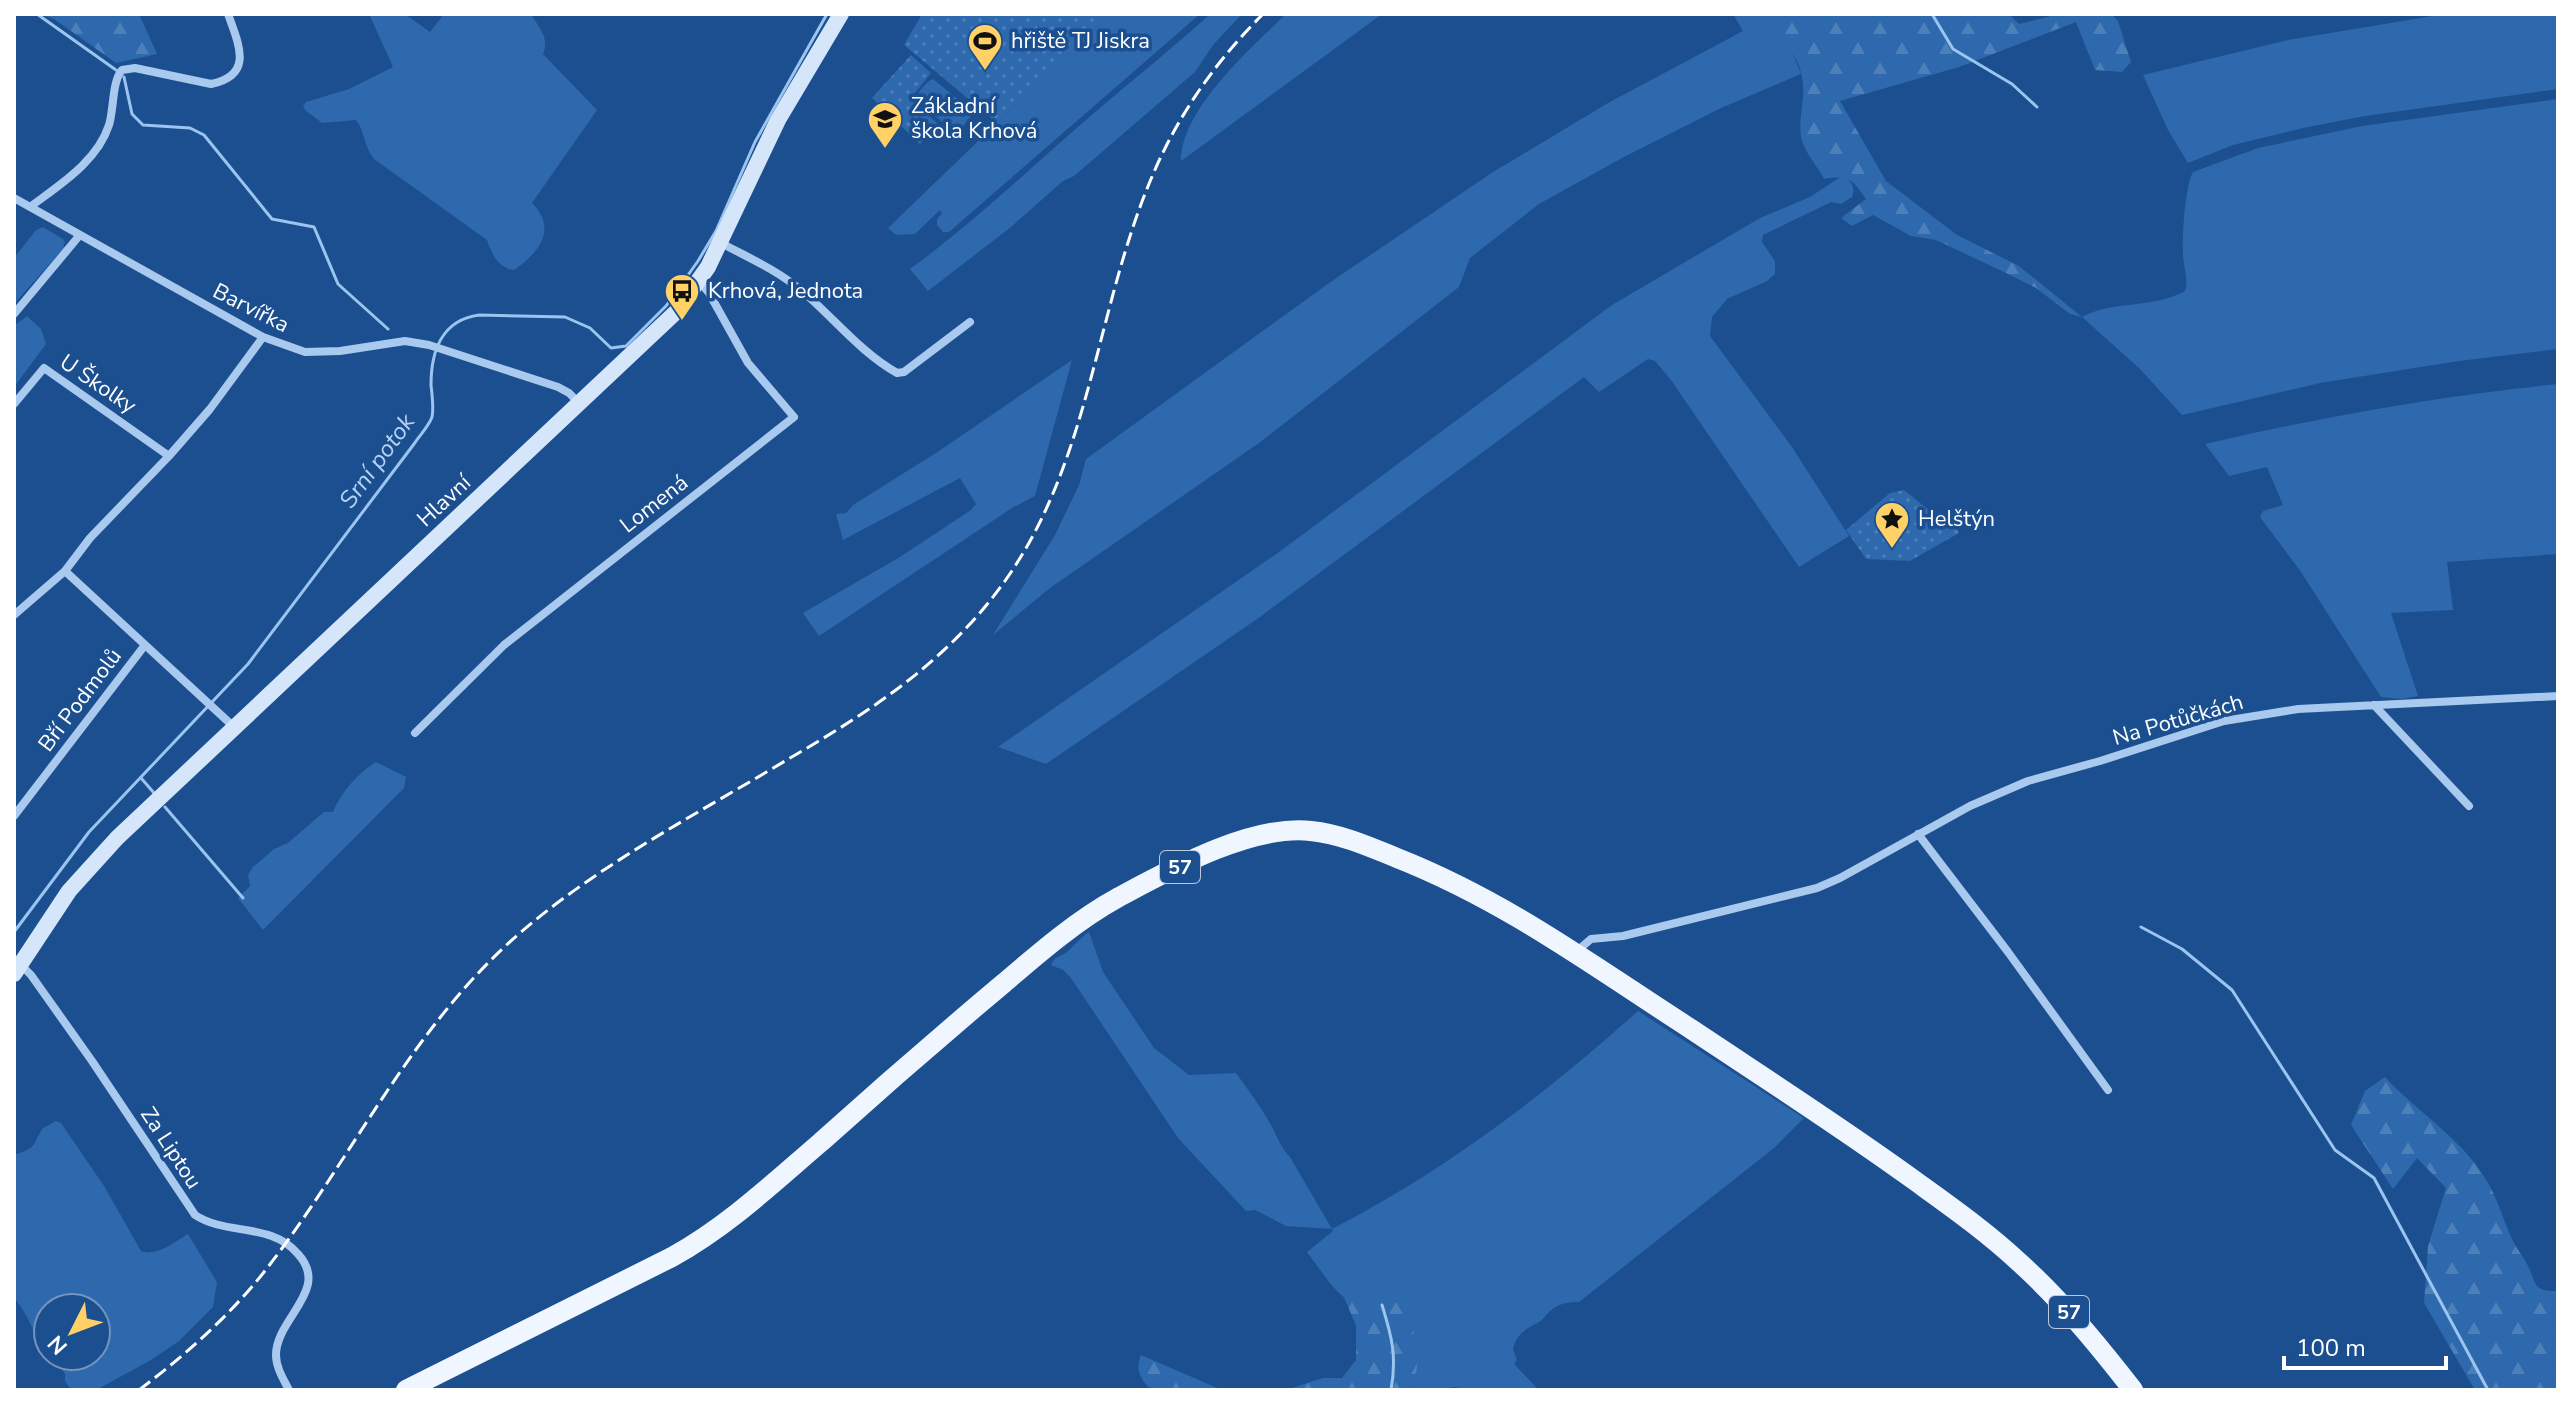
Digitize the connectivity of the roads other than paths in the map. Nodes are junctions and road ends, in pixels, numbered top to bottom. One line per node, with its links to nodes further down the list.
1 (228, 14): 4 (street)
2 (841, 14): 6 (street, Hlavní)
3 (14, 198): 4 (street, Barvířka)
4 (30, 207): 5 (street, Barvířka)
5 (79, 236): 8 (street); 10 (street, Barvířka)
6 (721, 243): 7 (street, Hlavní); 9 (street)
7 (699, 281): 12 (street, Hlavní); 20 (street, Lomená)
8 (14, 314)
9 (970, 322)
10 (263, 337): 12 (street, Barvířka); 13 (street)
11 (14, 404): 13 (street, U Školky)
12 (581, 404): 19 (street, Hlavní)
13 (169, 456): 14 (street)
14 (65, 571): 15 (street); 16 (street)
15 (14, 615)
16 (145, 645): 19 (street); 22 (street, Bří Podmolů)
17 (2558, 696): 18 (street, Na Potůčkách)
18 (2374, 705): 21 (street); 23 (street, Na Potůčkách)
19 (234, 727): 25 (street, Hlavní)
20 (415, 733)
21 (2469, 806)
22 (14, 816)
23 (1918, 834): 24 (street, Na Potůčkách); 26 (street)
24 (1577, 952): 28 (main road, 57); 29 (main road, 57)
25 (17, 969): 27 (street, Za Liptou)
26 (2108, 1090)
27 (289, 1390)
28 (406, 1390)
29 (2133, 1390)

